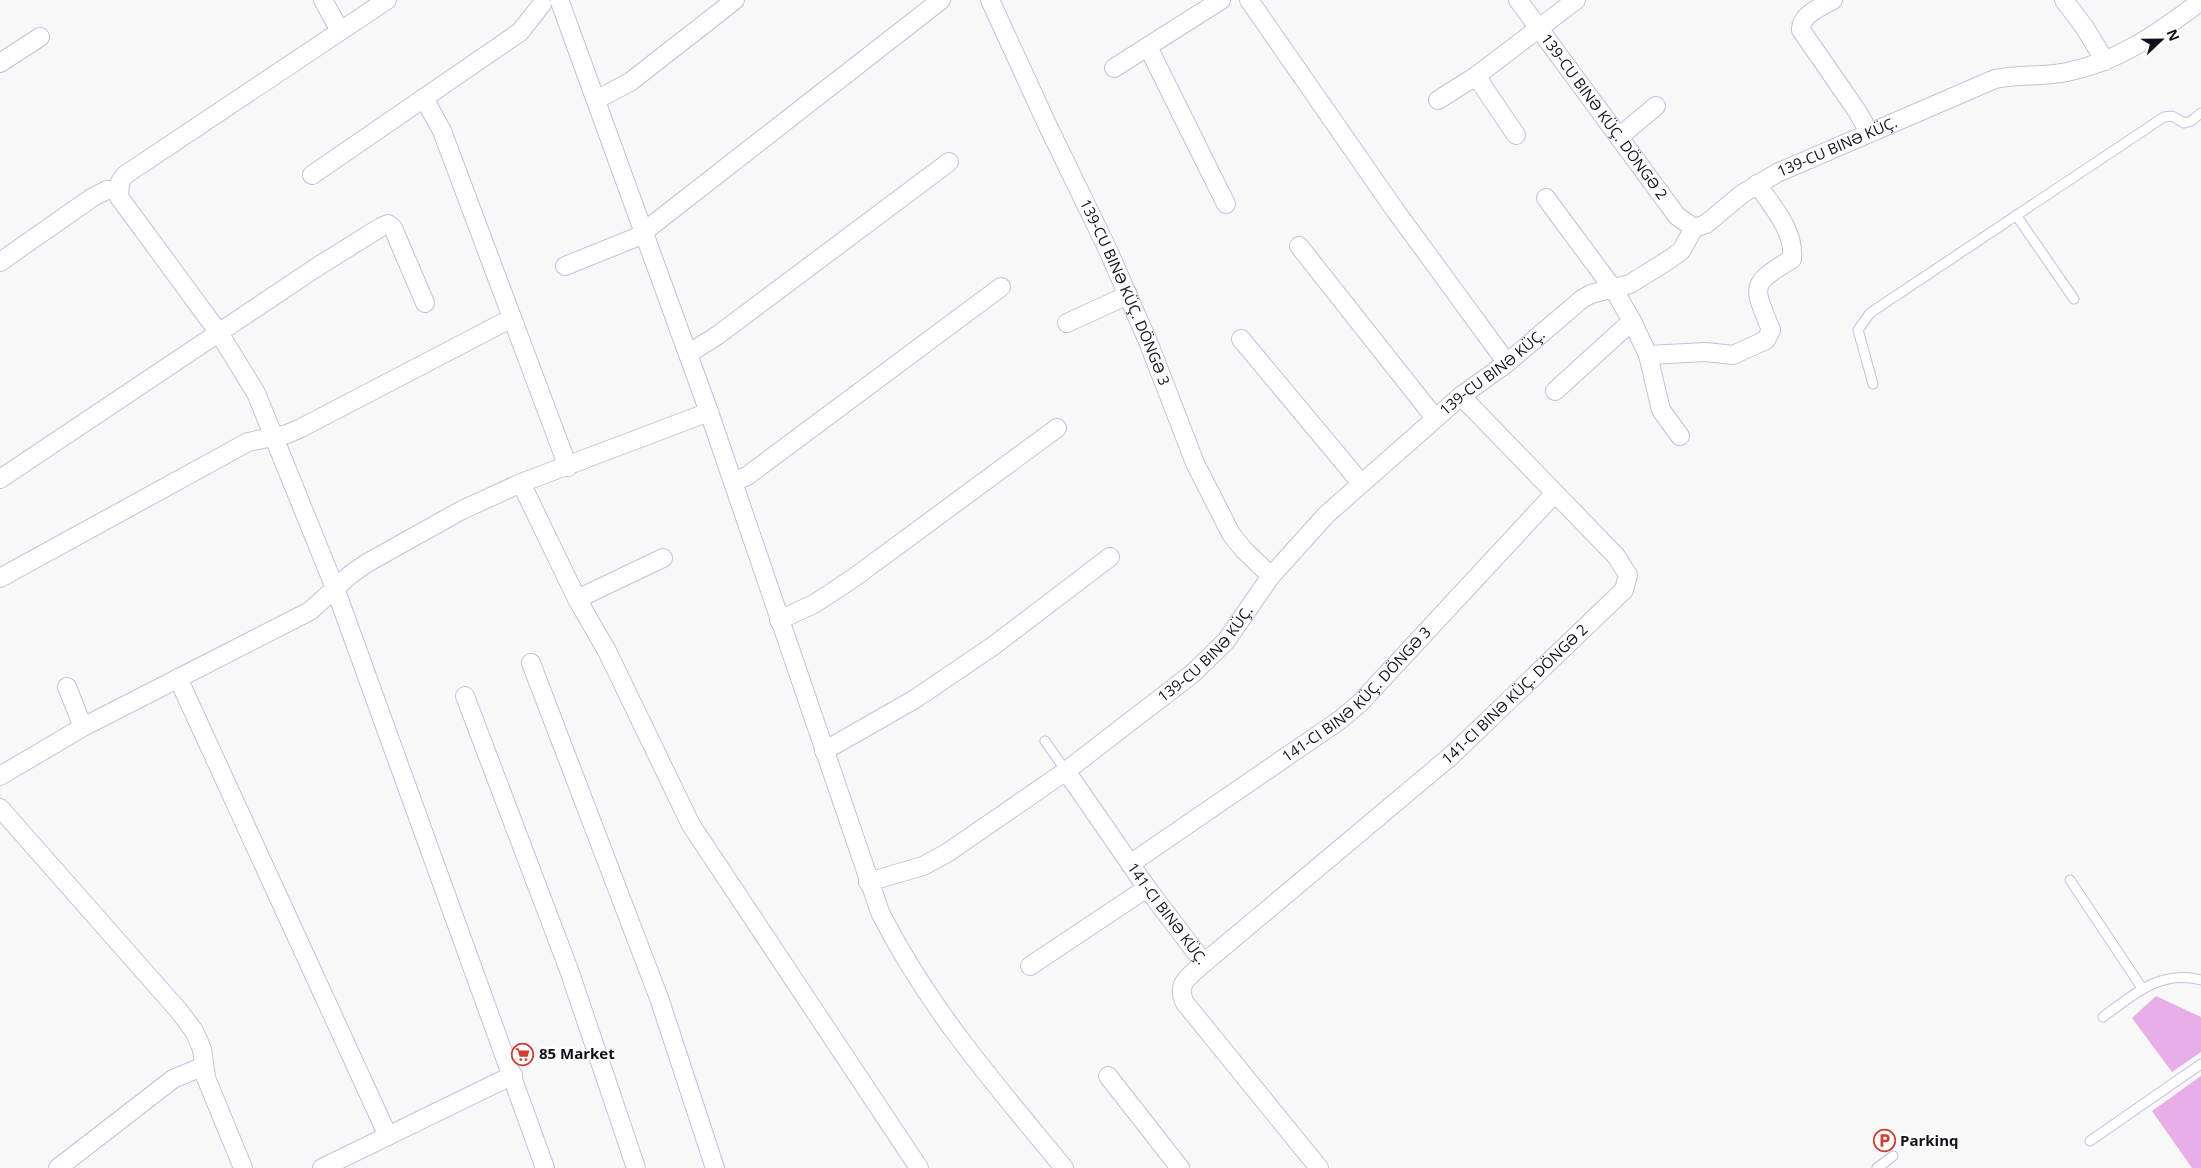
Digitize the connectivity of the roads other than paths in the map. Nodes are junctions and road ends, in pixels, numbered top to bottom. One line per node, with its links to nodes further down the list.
1 (324, 0): 16 (street)
2 (387, 0): 16 (street)
3 (735, 0): 24 (street)
4 (942, 0): 39 (street)
5 (990, 0): 45 (street, 139-CU BINƏ KÜÇ. DÖNGƏ 3)
6 (1221, 0): 18 (street)
7 (1249, 0): 55 (street)
8 (1518, 0): 15 (street, 139-CU BINƏ KÜÇ. DÖNGƏ 2)
9 (1576, 0): 15 (street)
10 (1833, 0): 28 (street)
11 (2064, 0): 19 (street)
12 (562, 1): 14 (street); 24 (street)
13 (2201, 1): 19 (street, 139-CU BINƏ KÜÇ.)
14 (540, 2): 23 (street)
15 (1538, 28): 22 (street); 30 (street, 139-CU BINƏ KÜÇ. DÖNGƏ 2)
16 (340, 31): 34 (street)
17 (40, 37): 20 (street)
18 (1148, 47): 21 (street); 36 (street)
19 (2104, 61): 28 (street, 139-CU BINƏ KÜÇ.)
20 (0, 63)
21 (1114, 68)
22 (1476, 76): 25 (street); 29 (street)
23 (424, 98): 32 (street); 48 (street)
24 (596, 100): 39 (street)
25 (1438, 100)
26 (1656, 106): 30 (street)
27 (2201, 113): 37 (lane)
28 (1869, 132): 33 (street, 139-CU BINƏ KÜÇ.)
29 (1516, 135)
30 (1619, 137): 38 (street, 139-CU BINƏ KÜÇ. DÖNGƏ 2)
31 (949, 162): 53 (street)
32 (312, 174)
33 (1757, 184): 38 (street, 139-CU BINƏ KÜÇ.); 54 (street)
34 (118, 190): 41 (street); 51 (street)
35 (1546, 198): 44 (street)
36 (1226, 204)
37 (2016, 215): 46 (lane); 56 (lane)
38 (1694, 228): 44 (street, 139-CU BINƏ KÜÇ.)
39 (645, 231): 42 (street); 53 (street)
40 (1299, 246): 60 (street)
41 (0, 262)
42 (565, 266)
43 (1001, 287): 66 (street)
44 (1614, 290): 49 (street); 55 (street, 139-CU BINƏ KÜÇ.)
45 (1128, 295): 50 (street); 72 (street, 139-CU BINƏ KÜÇ. DÖNGƏ 3)
46 (2074, 299)
47 (425, 303): 51 (street)
48 (512, 318): 63 (street); 64 (street)
49 (1632, 321): 54 (street); 57 (street)
50 (1067, 323)
51 (219, 333): 63 (street); 65 (street)
52 (1241, 339): 68 (street)
53 (688, 354): 59 (street)
54 (1648, 355): 62 (street)
55 (1507, 362): 58 (street, 139-CU BINƏ KÜÇ.)
56 (1873, 384)
57 (1555, 391)
58 (1461, 396): 60 (street, 139-CU BINƏ KÜÇ.); 69 (street, 141-CI BINƏ KÜÇ. DÖNGƏ 2)
59 (709, 412): 64 (street); 66 (street)
60 (1435, 418): 68 (street, 139-CU BINƏ KÜÇ.)
61 (1057, 428): 76 (street)
62 (1680, 436)
63 (274, 437): 73 (street); 74 (street)
64 (568, 467): 67 (street)
65 (0, 479)
66 (733, 482): 76 (street)
67 (521, 483): 74 (street); 75 (street)
68 (1361, 483): 72 (street, 139-CU BINƏ KÜÇ.)
69 (1554, 493): 87 (street, 141-CI BINƏ KÜÇ. DÖNGƏ 3); 91 (street, 141-CI BINƏ KÜÇ. DÖNGƏ 2)
70 (1110, 557): 83 (street)
71 (663, 558): 75 (street)
72 (1271, 576): 84 (street, 139-CU BINƏ KÜÇ.)
73 (0, 578)
74 (335, 588): 78 (street); 98 (street)
75 (577, 599): 109 (street)
76 (779, 620): 83 (street)
77 (532, 663): 108 (street)
78 (178, 678): 81 (street); 100 (street)
79 (67, 687): 81 (street)
80 (465, 696): 107 (street)
81 (83, 727): 85 (street)
82 (1045, 741): 84 (lane)
83 (824, 751): 89 (street)
84 (1066, 771): 87 (street, 141-CI BINƏ KÜÇ.); 89 (street, 139-CU BINƏ KÜÇ.)
85 (0, 776)
86 (0, 808): 97 (street)
87 (1130, 864): 90 (street, 141-CI BINƏ KÜÇ.)
88 (2070, 880): 94 (lane)
89 (868, 882): 110 (street)
90 (1147, 888): 91 (street, 141-CI BINƏ KÜÇ.); 92 (street)
91 (1204, 963): 112 (street, 141-CI BINƏ KÜÇ.)
92 (1030, 966)
93 (2201, 980): 94 (lane)
94 (2142, 988): 95 (lane)
95 (2103, 1017)
96 (2201, 1064): 101 (lane)
97 (204, 1066): 103 (street); 104 (street)
98 (513, 1075): 100 (street); 106 (street)
99 (1108, 1076): 111 (street)
100 (388, 1136): 105 (street)
101 (2090, 1140)
102 (1894, 1156): 113 (lane)
103 (58, 1168)
104 (243, 1168)
105 (322, 1168)
106 (545, 1168)
107 (636, 1168)
108 (715, 1168)
109 (919, 1168)
110 (1064, 1168)
111 (1180, 1168)
112 (1319, 1168)
113 (1877, 1168)

